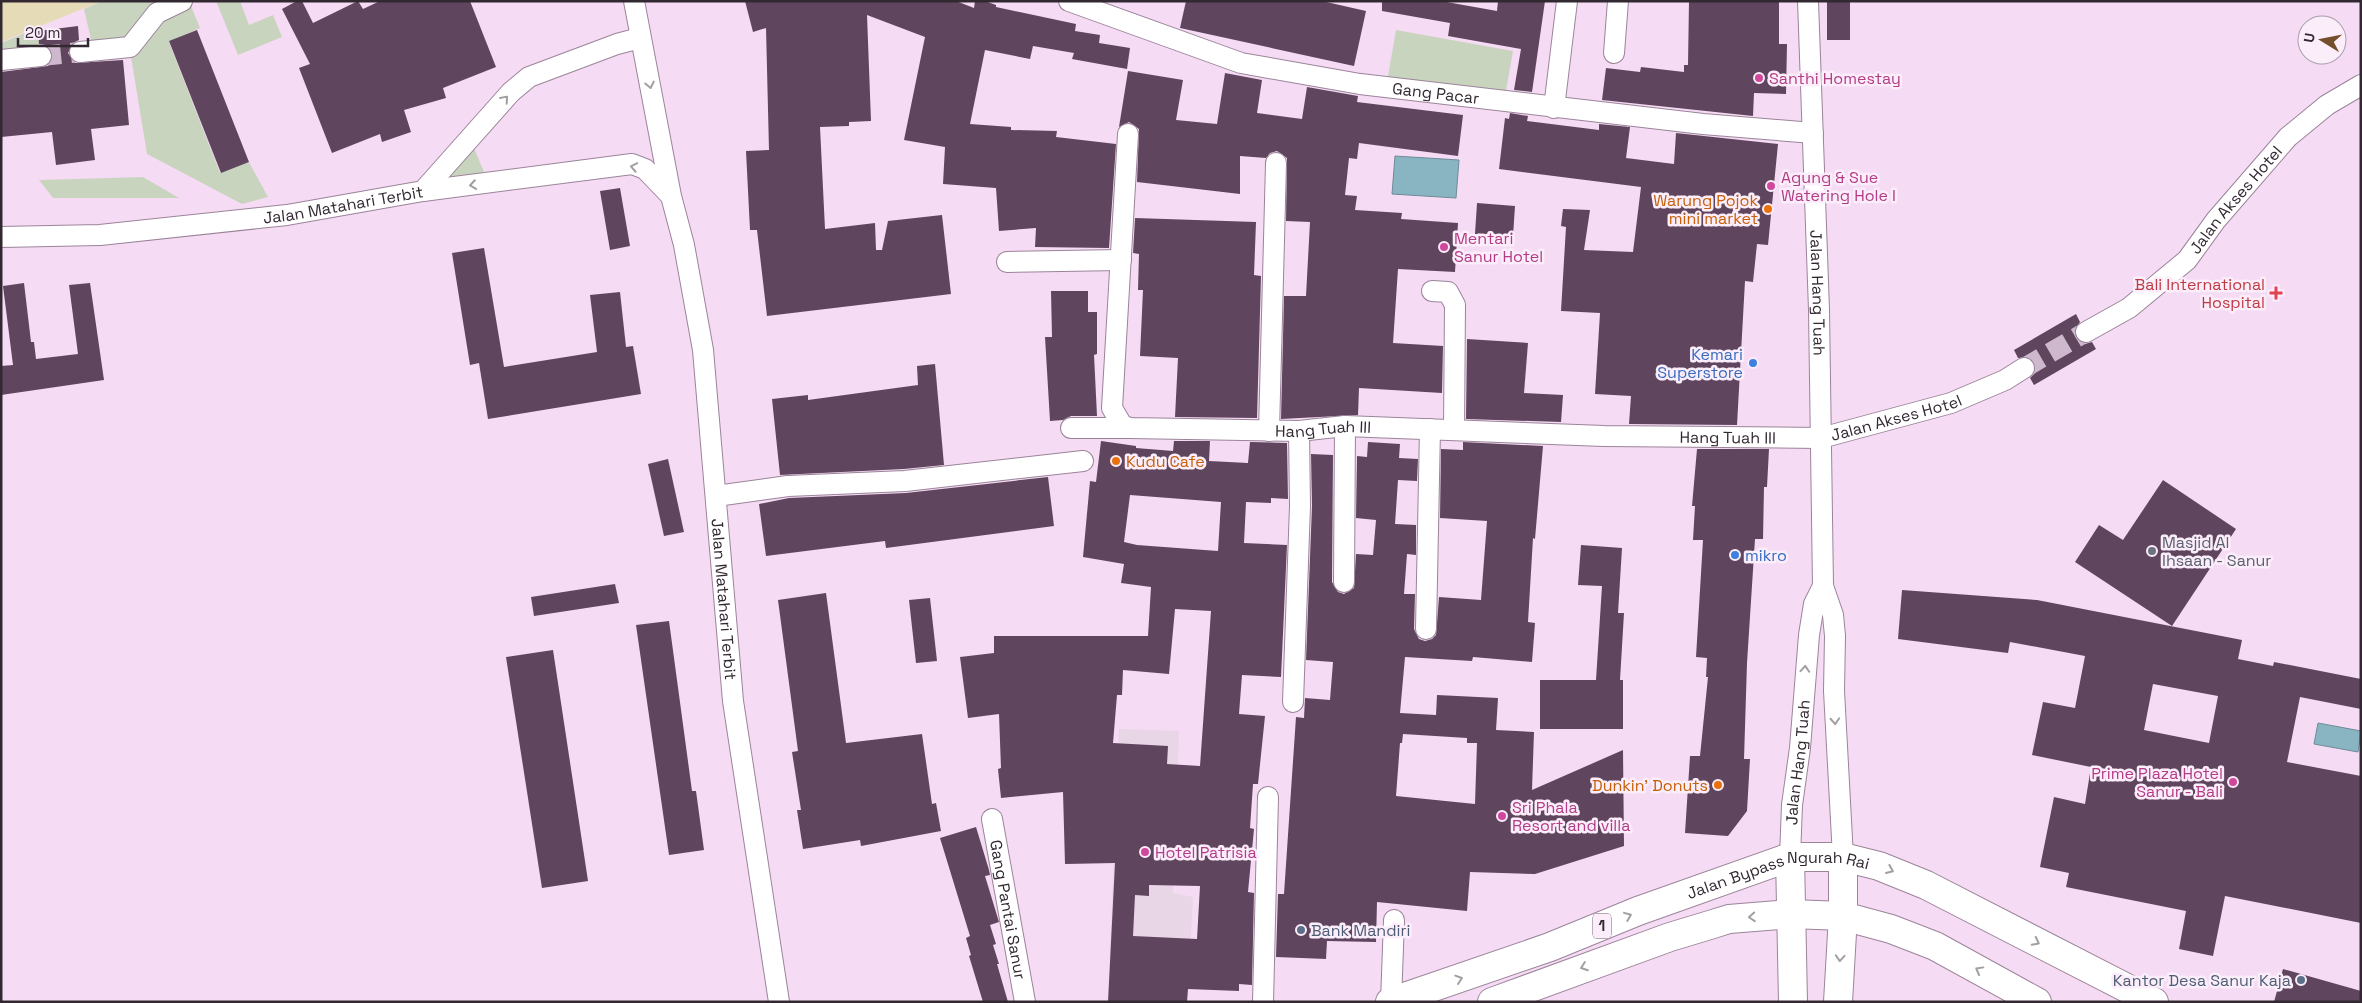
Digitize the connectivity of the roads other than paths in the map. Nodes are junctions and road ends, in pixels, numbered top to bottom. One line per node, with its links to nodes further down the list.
1 (182, 1): 8 (street)
2 (634, 1): 7 (street, Jalan Matahari Terbit)
3 (1069, 1): 13 (street, Gang Pacar)
4 (1567, 1): 13 (street)
5 (1618, 1): 9 (street)
6 (1808, 1): 14 (street, Jalan Hang Tuah)
7 (640, 38): 17 (street, one-way to 7); 18 (street, Jalan Matahari Terbit, one-way to 18)
8 (80, 52)
9 (1614, 53)
10 (41, 56): 11 (street)
11 (1, 60)
12 (2361, 85): 23 (street, Jalan Akses Hotel)
13 (1554, 108): 14 (street, Gang Pacar)
14 (1813, 133): 32 (street, Jalan Hang Tuah)
15 (1128, 134): 20 (street)
16 (1276, 163): 30 (street)
17 (423, 191): 18 (street, Jalan Matahari Terbit, one-way to 17); 19 (street, Jalan Matahari Terbit)
18 (671, 196): 34 (street, Jalan Matahari Terbit)
19 (1, 238)
20 (1121, 260): 21 (street); 27 (street)
21 (1007, 262)
22 (1432, 291): 29 (street)
23 (2086, 332)
24 (2024, 368): 32 (street, Jalan Akses Hotel)
25 (1345, 426): 28 (street, Hang Tuah III); 31 (street, Hang Tuah III); 35 (street)
26 (1071, 428): 27 (street, Hang Tuah III)
27 (1130, 428): 30 (street, Hang Tuah III)
28 (1430, 428): 29 (street, Hang Tuah III); 37 (street)
29 (1454, 429): 32 (street, Hang Tuah III)
30 (1269, 431): 31 (street, Hang Tuah III)
31 (1299, 431): 38 (street)
32 (1820, 438): 36 (street, Jalan Hang Tuah)
33 (1083, 461): 34 (street)
34 (716, 496): 47 (street, Jalan Matahari Terbit)
35 (1344, 582)
36 (1824, 586): 41 (street, Jalan Hang Tuah, one-way to 36); 42 (street, Jalan Hang Tuah, one-way to 42)
37 (1426, 629)
38 (1293, 702)
39 (1268, 797): 49 (street)
40 (992, 819): 48 (street, Gang Pantai Sanur)
41 (1790, 857): 42 (main road, Jalan Bypass Ngurah Rai / 1); 43 (main road, Jalan Hang Tuah); 46 (main road, Jalan Bypass Ngurah Rai / 1, one-way to 41)
42 (1843, 857): 44 (main road, Jalan Hang Tuah); 54 (main road, Jalan Bypass Ngurah Rai / 1, one-way to 54)
43 (1791, 914): 44 (main road, Jalan Bypass Ngurah Rai / 1); 50 (main road, Jalan Bypass Ngurah Rai / 1, one-way to 50); 51 (main road, Jalan Hang Tuah)
44 (1843, 916): 52 (main road, Jalan Hang Tuah, one-way to 52); 53 (main road, Jalan Bypass Ngurah Rai / 1, one-way to 44)
45 (1394, 920): 46 (street)
46 (1403, 1000)
47 (780, 1002)
48 (1025, 1002)
49 (1263, 1002)
50 (1492, 1002)
51 (1793, 1002)
52 (1838, 1002)
53 (2037, 1002)
54 (2154, 1002)

